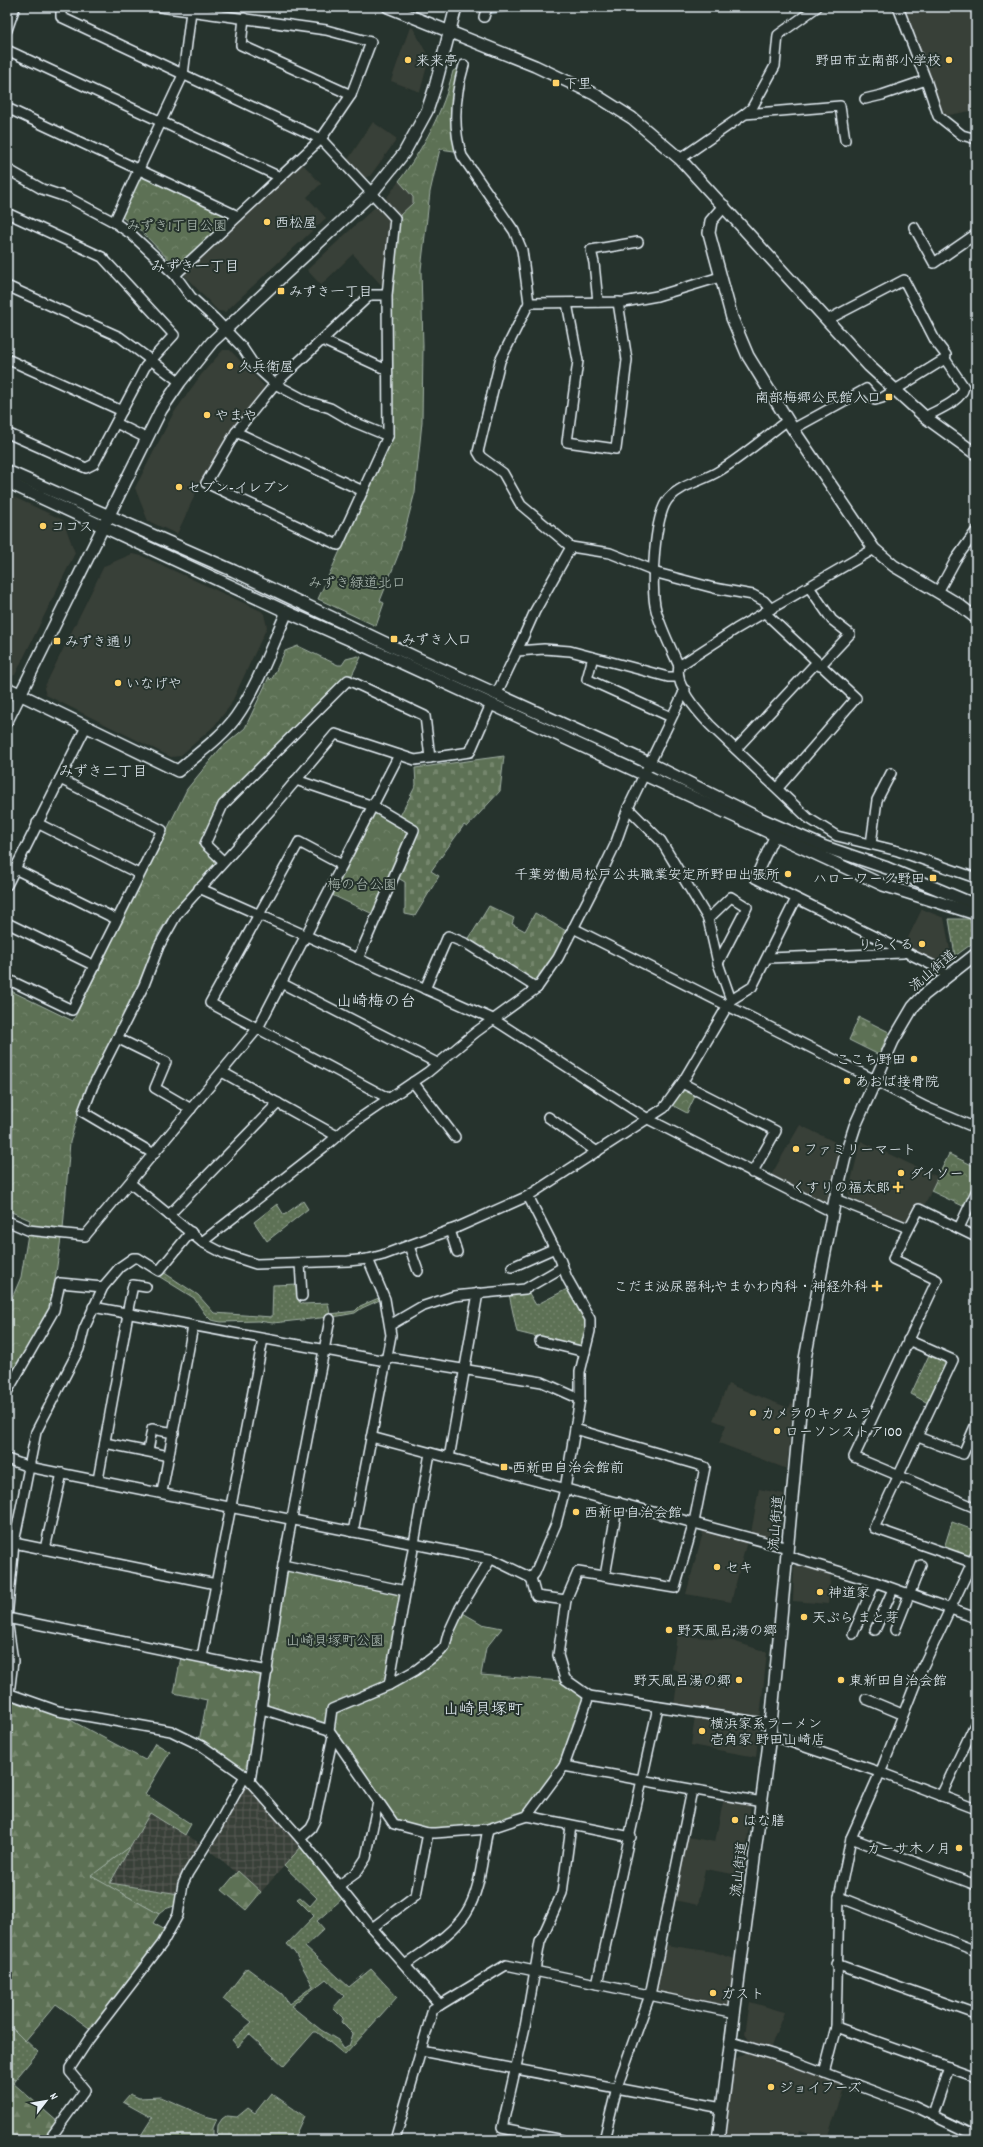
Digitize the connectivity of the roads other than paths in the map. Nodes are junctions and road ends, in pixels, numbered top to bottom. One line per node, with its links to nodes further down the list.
1 (15, 7): 12 (street)
2 (62, 7): 16 (street)
3 (160, 7): 9 (street)
4 (388, 7): 13 (street)
5 (456, 7): 13 (street)
6 (487, 7): 10 (street)
7 (817, 7): 21 (street)
8 (898, 7): 17 (street)
9 (191, 11): 11 (street); 16 (street)
10 (484, 17)
11 (244, 18): 18 (street); 18 (street)
12 (7, 30)
13 (449, 32): 26 (street); 30 (street)
14 (7, 50): 22 (street)
15 (464, 65): 44 (street)
16 (183, 75): 22 (street); 23 (street)
17 (926, 80): 19 (street); 24 (street)
18 (351, 95): 23 (street)
19 (865, 99)
20 (7, 108): 28 (street)
21 (745, 114): 25 (street); 26 (street)
22 (160, 122): 28 (street); 29 (street)
23 (321, 139): 29 (street); 30 (street)
24 (976, 139)
25 (845, 140)
26 (680, 159): 31 (street)
27 (7, 169): 34 (street)
28 (138, 169): 33 (street); 34 (street)
29 (280, 178): 33 (street)
30 (372, 193): 41 (street); 47 (street)
31 (724, 206): 39 (street); 46 (street)
32 (7, 213): 51 (street)
33 (238, 216): 38 (street)
34 (114, 222): 38 (street)
35 (914, 226): 36 (street)
36 (976, 234)
37 (638, 242): 42 (street)
38 (174, 276): 47 (street)
39 (720, 278): 43 (street); 59 (street)
40 (7, 286): 51 (street)
41 (387, 296): 48 (street); 52 (street)
42 (598, 302): 43 (street); 45 (street)
43 (618, 302): 45 (street)
44 (529, 303): 45 (street); 71 (street)
45 (567, 303)
46 (827, 320): 50 (street); 55 (street)
47 (226, 329): 53 (street); 54 (street)
48 (322, 340): 52 (street); 54 (street)
49 (7, 359): 56 (street)
50 (945, 359): 55 (street); 57 (street)
51 (151, 361): 53 (street); 56 (street)
52 (387, 370): 62 (street)
53 (180, 382): 63 (street)
54 (275, 384): 60 (street); 62 (street)
55 (894, 390): 57 (street); 59 (street)
56 (122, 411): 58 (street)
57 (925, 417): 64 (street)
58 (116, 423): 61 (street); 63 (street)
59 (790, 424): 72 (street); 73 (street)
60 (236, 432): 67 (street); 67 (street)
61 (7, 433)
62 (388, 436): 67 (street)
63 (146, 438): 68 (street)
64 (976, 454)
65 (7, 471): 68 (street)
66 (7, 482): 69 (street)
67 (363, 491)
68 (108, 514): 69 (street); 87 (street)
69 (102, 526): 77 (street); 86 (street)
70 (976, 531): 75 (street)
71 (572, 547): 73 (street); 79 (street)
72 (874, 549): 74 (street); 75 (street)
73 (653, 571): 76 (street); 82 (street)
74 (809, 587): 76 (street); 81 (street)
75 (938, 592): 78 (street)
76 (767, 611): 81 (street); 82 (street)
77 (287, 612): 87 (street); 90 (street)
78 (976, 618)
79 (517, 651): 80 (street); 87 (street)
80 (593, 657): 83 (street); 88 (street)
81 (818, 665): 91 (street); 99 (street)
82 (679, 666): 83 (street)
83 (679, 677): 85 (street)
84 (7, 688): 86 (street)
85 (685, 690): 88 (street); 91 (street)
86 (20, 694): 89 (street); 90 (street)
87 (493, 699): 93 (street); 94 (street); 96 (street)
88 (671, 717): 94 (street)
89 (7, 721)
90 (86, 727): 97 (street)
91 (736, 749): 99 (street)
92 (399, 755): 93 (street); 98 (street); 100 (street)
93 (430, 758): 107 (street)
94 (649, 763): 96 (street); 106 (street)
95 (891, 773): 105 (street)
96 (643, 776): 101 (street); 103 (street)
97 (60, 779): 102 (street); 110 (street)
98 (296, 780): 100 (street); 107 (street)
99 (778, 788): 104 (street)
100 (373, 806): 108 (street); 128 (street)
101 (628, 808): 118 (street); 121 (street)
102 (37, 823): 109 (street); 110 (street)
103 (775, 835): 114 (street); 117 (street)
104 (837, 836): 105 (street); 106 (street)
105 (871, 844): 111 (street)
106 (832, 849): 115 (street)
107 (223, 861): 113 (street)
108 (342, 865): 116 (street); 122 (street)
109 (15, 869): 112 (street); 119 (street)
110 (139, 874): 119 (street)
111 (976, 878)
112 (7, 885)
113 (199, 888): 116 (street); 139 (street)
114 (796, 899): 123 (street); 127 (street)
115 (976, 905)
116 (258, 914): 122 (street); 138 (street)
117 (976, 914)
118 (708, 919): 129 (street); 129 (street)
119 (116, 920): 130 (street)
120 (7, 923): 130 (street)
121 (573, 928): 134 (street); 136 (street)
122 (306, 935): 128 (street); 133 (street)
123 (875, 938): 124 (street); 125 (street)
124 (868, 953): 125 (street); 127 (street)
125 (906, 953): 131 (street)
126 (976, 954): 131 (street, 流山街道)
127 (768, 958): 136 (street)
128 (358, 959): 135 (street)
129 (718, 963): 136 (street)
130 (95, 966): 132 (street)
131 (947, 975): 142 (street, 流山街道)
132 (7, 979)
133 (281, 983): 138 (street); 140 (street)
134 (537, 988): 135 (street); 137 (street)
135 (425, 989): 137 (street)
136 (729, 1004): 142 (street); 144 (street)
137 (493, 1019): 140 (street); 149 (street)
138 (258, 1028): 141 (street); 145 (street)
139 (118, 1038): 147 (street); 154 (street)
140 (437, 1063): 143 (street)
141 (222, 1072): 146 (street); 147 (street)
142 (875, 1081): 150 (street); 159 (street, 流山街道)
143 (413, 1082): 145 (street); 152 (street)
144 (682, 1083): 149 (street); 155 (street)
145 (388, 1098): 151 (street)
146 (278, 1103): 151 (street); 161 (street)
147 (191, 1109): 154 (street)
148 (548, 1117): 153 (street)
149 (648, 1119): 153 (street); 155 (street)
150 (976, 1128)
151 (337, 1136): 168 (street)
152 (455, 1137)
153 (597, 1152): 158 (street)
154 (154, 1154): 156 (street)
155 (752, 1174): 160 (street)
156 (130, 1183): 161 (street); 162 (street)
157 (976, 1192): 164 (street)
158 (528, 1196): 165 (street); 170 (street)
159 (835, 1199): 160 (street, 流山街道); 163 (street)
160 (832, 1212): 221 (street, 流山街道)
161 (169, 1215): 166 (street)
162 (7, 1221)
163 (908, 1228): 164 (street); 187 (street)
164 (959, 1228): 167 (street)
165 (450, 1230): 169 (street); 171 (street)
166 (191, 1232): 168 (street); 178 (street)
167 (976, 1237)
168 (202, 1242): 173 (street)
169 (409, 1246): 172 (street); 176 (street)
170 (555, 1248): 174 (street); 175 (street)
171 (457, 1252)
172 (368, 1259): 173 (street); 184 (street)
173 (300, 1263): 180 (street)
174 (512, 1267)
175 (563, 1267): 179 (street); 190 (street)
176 (418, 1271)
177 (146, 1287): 182 (street)
178 (102, 1288): 181 (street); 193 (street)
179 (478, 1294): 184 (street); 192 (street)
180 (302, 1296)
181 (93, 1307): 182 (street); 206 (street)
182 (128, 1314): 185 (street); 200 (street)
183 (330, 1319): 189 (street)
184 (390, 1325): 191 (street)
185 (193, 1326): 186 (street); 197 (street)
186 (263, 1338): 189 (street); 213 (street)
187 (908, 1340): 199 (street); 208 (street)
188 (540, 1341): 190 (street)
189 (324, 1350): 191 (street); 215 (street)
190 (585, 1352): 194 (street)
191 (386, 1359): 192 (street); 198 (street)
192 (465, 1370): 194 (street); 204 (street)
193 (7, 1392)
194 (580, 1398): 196 (street)
195 (976, 1424): 199 (street)
196 (575, 1429): 210 (street); 216 (street)
197 (174, 1433): 201 (street); 203 (street)
198 (371, 1437): 202 (street); 217 (street)
199 (918, 1437): 208 (street)
200 (105, 1443): 201 (street); 209 (street)
201 (148, 1452): 203 (street)
202 (430, 1453): 204 (street); 219 (street)
203 (169, 1456): 211 (street)
204 (449, 1458): 210 (street)
205 (7, 1459): 206 (street)
206 (29, 1467): 207 (street); 218 (street)
207 (62, 1473): 209 (street); 220 (street)
208 (899, 1477): 214 (street); 222 (street)
209 (98, 1480): 211 (street)
210 (565, 1489): 212 (street); 228 (street)
211 (162, 1492): 213 (street)
212 (618, 1502): 216 (street); 227 (street)
213 (231, 1507): 215 (street); 230 (street)
214 (976, 1508)
215 (291, 1520): 217 (street); 224 (street)
216 (694, 1522): 221 (street); 227 (street)
217 (353, 1532): 219 (street)
218 (14, 1543): 220 (street); 226 (street)
219 (413, 1544): 223 (street); 232 (street)
220 (45, 1549): 230 (street)
221 (788, 1552): 229 (street); 251 (street, 流山街道)
222 (974, 1558): 235 (street)
223 (490, 1560): 228 (street); 243 (street)
224 (283, 1565): 232 (street); 242 (street)
225 (921, 1565): 233 (street)
226 (10, 1576): 237 (street)
227 (605, 1576): 234 (street)
228 (530, 1578): 234 (street)
229 (875, 1582): 231 (street); 240 (street)
230 (216, 1584): 241 (street)
231 (893, 1588): 233 (street); 238 (street)
232 (406, 1590): 243 (street)
233 (910, 1594): 235 (street); 239 (street)
234 (566, 1600): 245 (street)
235 (951, 1609): 236 (street); 249 (street)
236 (976, 1618)
237 (7, 1619): 241 (street); 244 (street)
238 (875, 1630)
239 (896, 1630)
240 (853, 1634)
241 (202, 1657): 242 (street)
242 (268, 1670): 248 (street)
243 (390, 1685): 252 (street)
244 (8, 1693): 255 (street)
245 (589, 1696): 247 (street); 253 (street)
246 (866, 1699): 249 (street)
247 (658, 1707): 251 (street); 256 (street)
248 (262, 1709): 252 (street); 255 (street)
249 (902, 1714): 254 (street)
250 (975, 1725): 258 (street)
251 (770, 1730): 254 (street); 260 (street, 流山街道)
252 (331, 1733): 259 (street); 267 (street)
253 (564, 1766): 256 (street); 262 (street)
254 (879, 1772): 258 (street); 268 (street)
255 (247, 1779): 267 (street); 293 (street)
256 (642, 1780): 257 (street); 266 (street)
257 (692, 1790): 260 (street); 278 (street)
258 (941, 1796): 261 (street)
259 (378, 1802): 265 (street); 269 (street)
260 (762, 1802): 280 (street, 流山街道)
261 (976, 1809)
262 (527, 1816): 263 (street); 264 (street)
263 (571, 1826): 266 (street); 276 (street)
264 (488, 1830): 265 (street); 275 (street)
265 (428, 1833): 272 (street)
266 (631, 1837): 277 (street)
267 (300, 1838): 269 (street)
268 (851, 1838): 270 (street); 271 (street)
269 (338, 1886): 272 (street)
270 (976, 1886)
271 (839, 1897): 273 (street); 274 (street)
272 (372, 1928): 275 (street)
273 (976, 1951)
274 (836, 1964): 281 (street); 282 (street)
275 (405, 1965): 279 (street)
276 (536, 1971): 277 (street); 279 (street); 286 (street)
277 (597, 1984): 278 (street)
278 (650, 1995): 280 (street); 289 (street)
279 (440, 2005): 284 (street)
280 (735, 2013): 283 (street, 流山街道)
281 (976, 2014)
282 (836, 2027): 285 (street); 287 (street)
283 (732, 2042): 287 (street); 290 (street, 流山街道)
284 (420, 2051): 286 (street); 294 (street)
285 (949, 2067): 288 (street); 291 (street)
286 (516, 2068): 289 (street); 295 (street)
287 (824, 2073): 291 (street)
288 (976, 2077)
289 (617, 2087): 290 (street); 296 (street)
290 (722, 2108): 297 (street, 流山街道)
291 (933, 2115): 292 (street)
292 (976, 2136)
293 (49, 2140)
294 (395, 2140)
295 (562, 2140)
296 (604, 2140)
297 (718, 2140)

